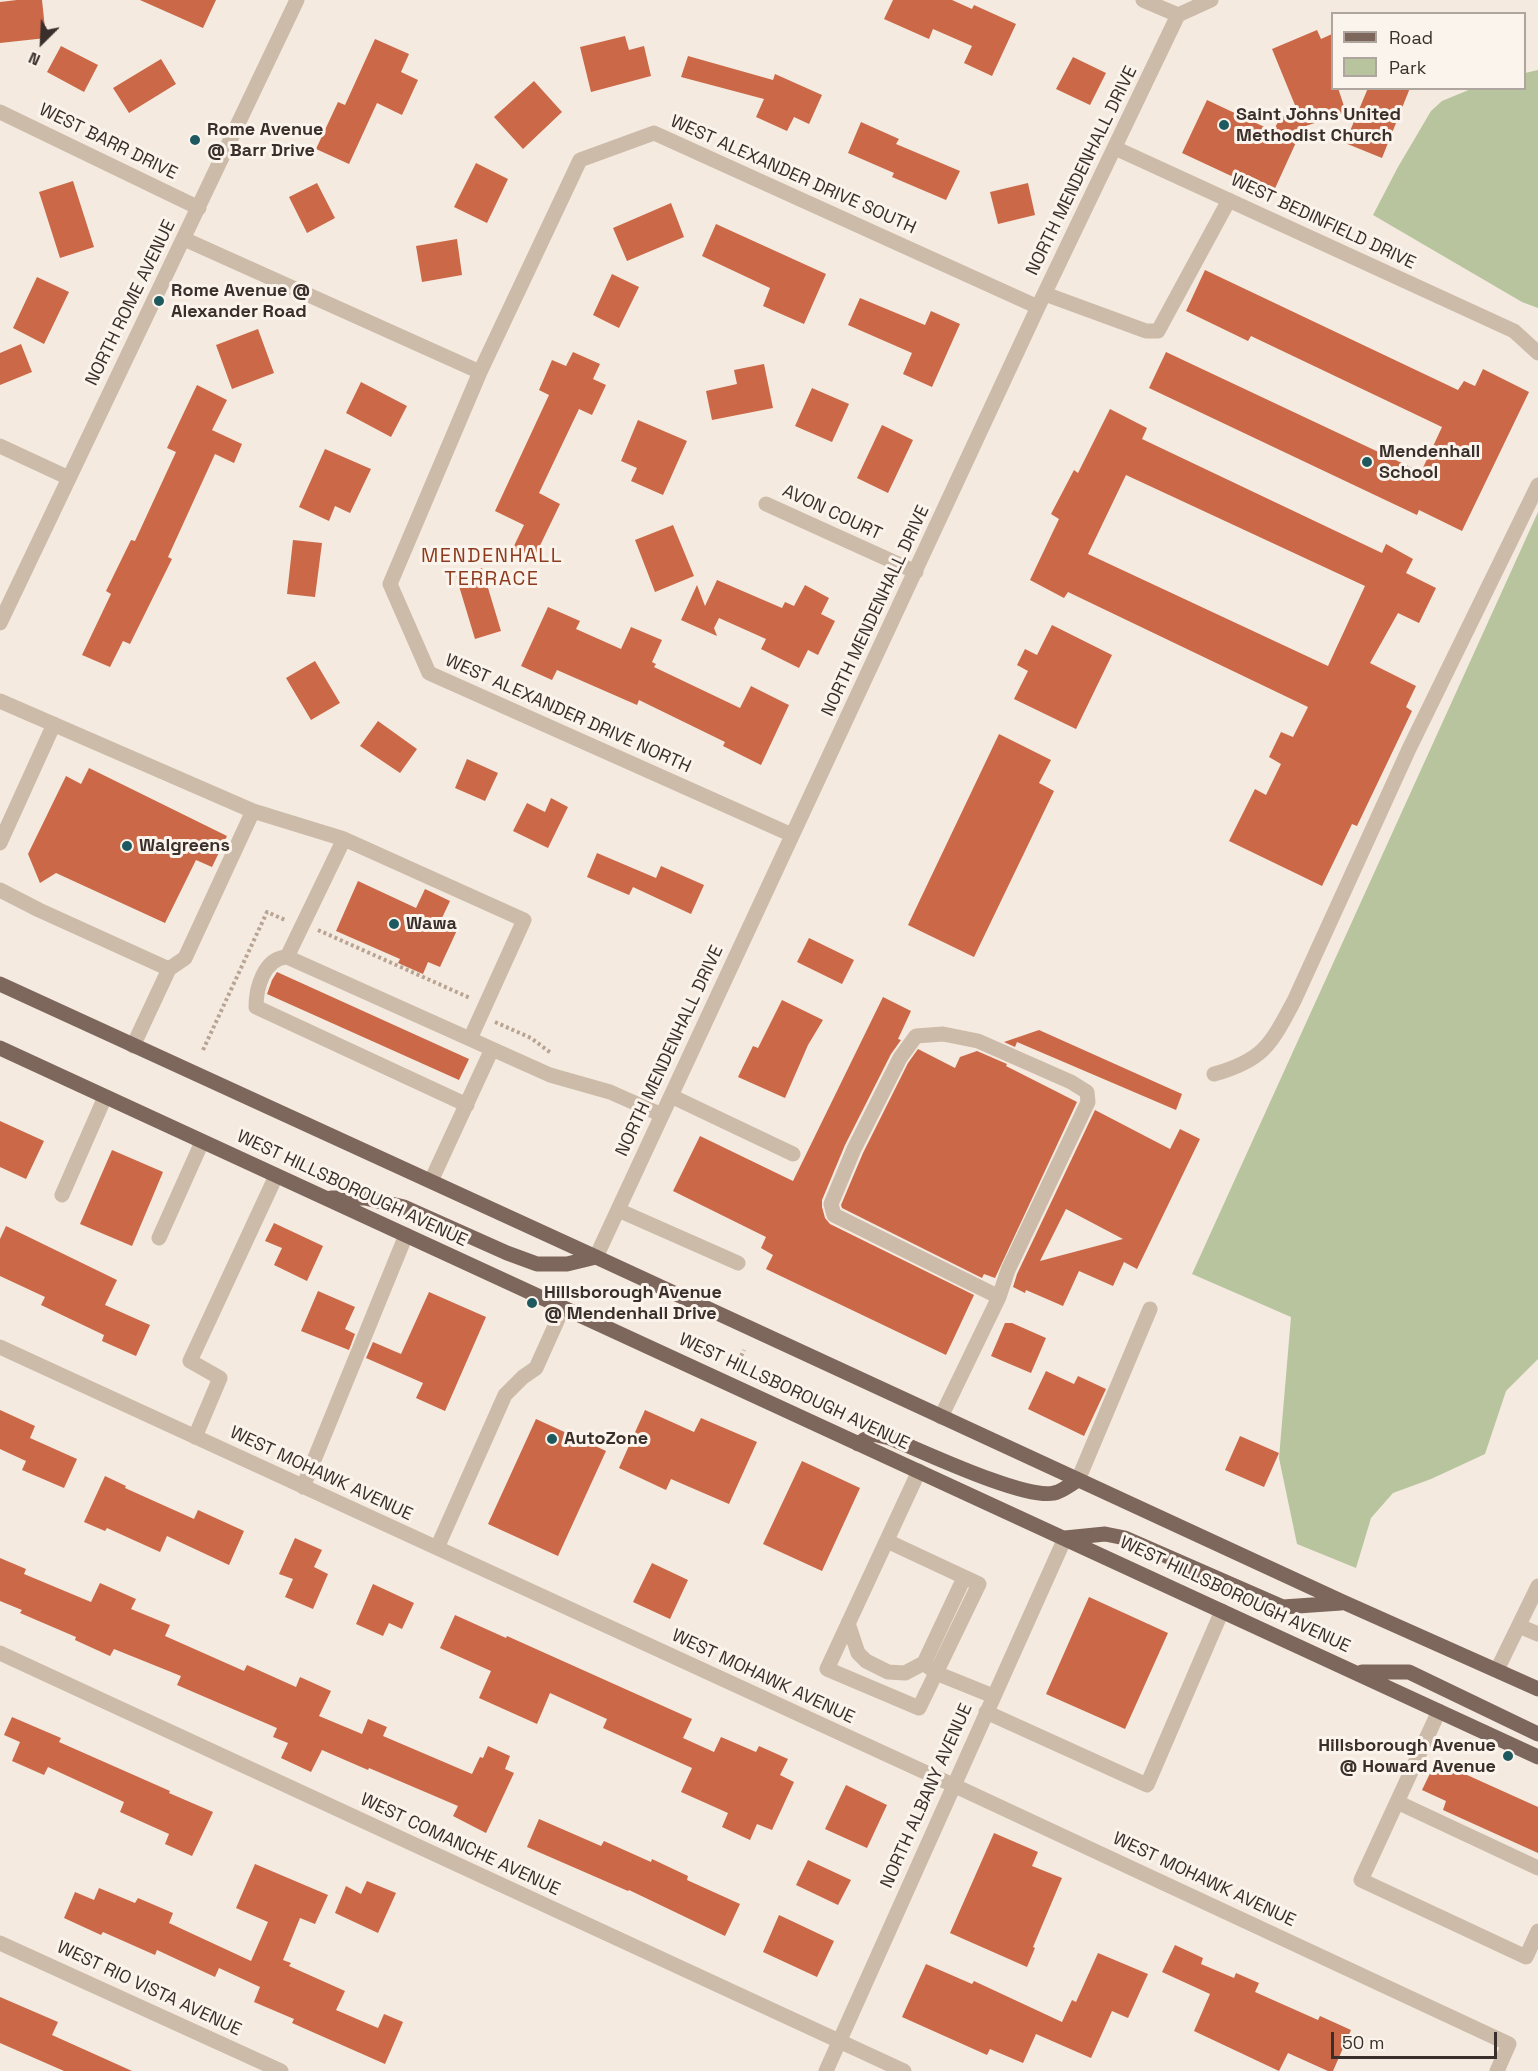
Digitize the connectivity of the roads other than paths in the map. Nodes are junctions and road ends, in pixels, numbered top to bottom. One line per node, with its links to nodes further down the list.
1 (297, 0): 8 (street, NORTH ROME AVENUE)
2 (1143, 0): 4 (street)
3 (1211, 0): 4 (street)
4 (1179, 15): 6 (street, NORTH MENDENHALL DRIVE)
5 (0, 112): 8 (street, WEST BARR DRIVE)
6 (1115, 148): 7 (street, WEST BEDINFIELD DRIVE); 10 (street, NORTH MENDENHALL DRIVE)
7 (1229, 200): 10 (street, WEST ALEXANDER DRIVE SOUTH); 11 (street, WEST BEDINFIELD DRIVE)
8 (199, 208): 9 (street, NORTH ROME AVENUE)
9 (184, 239): 12 (street); 14 (street, NORTH ROME AVENUE)
10 (1042, 300): 12 (street, WEST ALEXANDER DRIVE SOUTH); 17 (street, NORTH MENDENHALL DRIVE)
11 (1538, 353)
12 (480, 372): 22 (street, WEST ALEXANDER DRIVE NORTH)
13 (0, 446): 14 (street)
14 (69, 478): 18 (street, NORTH ROME AVENUE)
15 (1538, 485): 33 (street)
16 (766, 504): 17 (street, AVON COURT)
17 (916, 572): 22 (street, NORTH MENDENHALL DRIVE)
18 (0, 623)
19 (0, 701): 20 (street)
20 (54, 724): 21 (street); 24 (street)
21 (253, 811): 23 (street); 27 (street)
22 (792, 836): 34 (street, NORTH MENDENHALL DRIVE)
23 (344, 839): 26 (street); 29 (street)
24 (0, 843)
25 (0, 890): 27 (street)
26 (287, 957): 29 (street); 36 (street)
27 (169, 969): 30 (street)
28 (0, 984): 30 (main road)
29 (470, 1039): 32 (street)
30 (134, 1046): 41 (main road)
31 (0, 1048): 35 (main road, WEST HILLSBOROUGH AVENUE)
32 (492, 1049): 36 (street); 37 (street)
33 (1214, 1074)
34 (671, 1096): 37 (street, NORTH MENDENHALL DRIVE); 39 (street)
35 (105, 1097): 38 (main road, WEST HILLSBOROUGH AVENUE); 42 (street)
36 (467, 1105): 41 (street)
37 (662, 1116): 44 (street, NORTH MENDENHALL DRIVE)
38 (202, 1142): 40 (main road, WEST HILLSBOROUGH AVENUE); 46 (street)
39 (793, 1154)
40 (276, 1176): 43 (main road, WEST HILLSBOROUGH AVENUE); 54 (street)
41 (431, 1181): 47 (main road)
42 (62, 1195)
43 (325, 1198): 45 (main road, WEST HILLSBOROUGH AVENUE); 47 (main road)
44 (618, 1210): 47 (street, NORTH MENDENHALL DRIVE); 48 (street)
45 (405, 1235): 50 (main road, WEST HILLSBOROUGH AVENUE); 58 (street)
46 (159, 1238)
47 (596, 1257): 53 (main road)
48 (738, 1263)
49 (999, 1297): 49 (street); 53 (street)
50 (563, 1308): 55 (main road, WEST HILLSBOROUGH AVENUE); 61 (street)
51 (1150, 1310): 57 (street)
52 (0, 1347): 54 (street, WEST MOHAWK AVENUE)
53 (941, 1417): 57 (main road)
54 (195, 1437): 58 (street, WEST MOHAWK AVENUE)
55 (858, 1444): 56 (main road, WEST HILLSBOROUGH AVENUE); 57 (main road)
56 (919, 1472): 59 (main road, WEST HILLSBOROUGH AVENUE); 60 (street)
57 (1078, 1480): 64 (main road)
58 (303, 1487): 61 (street, WEST MOHAWK AVENUE)
59 (1065, 1538): 64 (main road); 65 (main road, WEST HILLSBOROUGH AVENUE); 75 (street, NORTH ALBANY AVENUE)
60 (887, 1541): 62 (street); 66 (street)
61 (437, 1548): 80 (street, WEST MOHAWK AVENUE)
62 (964, 1578): 70 (street); 72 (street)
63 (1538, 1586): 67 (street)
64 (1343, 1602): 71 (main road)
65 (1222, 1611): 73 (main road, WEST HILLSBOROUGH AVENUE); 77 (street)
66 (848, 1623): 70 (street); 72 (street)
67 (1519, 1626): 68 (street); 71 (street)
68 (1538, 1634)
69 (0, 1653): 85 (street, WEST COMANCHE AVENUE)
70 (924, 1663): 72 (street)
71 (1497, 1670): 74 (main road)
72 (936, 1672): 75 (street)
73 (1356, 1672): 76 (main road, WEST HILLSBOROUGH AVENUE); 78 (main road)
74 (1538, 1689)
75 (993, 1696): 77 (street, NORTH ALBANY AVENUE)
76 (1438, 1711): 79 (main road, WEST HILLSBOROUGH AVENUE); 81 (street)
77 (986, 1712): 80 (street, NORTH ALBANY AVENUE)
78 (1538, 1734)
79 (1538, 1757)
80 (953, 1785): 85 (street, NORTH ALBANY AVENUE); 89 (street, WEST MOHAWK AVENUE)
81 (1397, 1802): 82 (street); 83 (street)
82 (1538, 1868)
83 (1538, 1931)
84 (0, 1943): 86 (street, WEST RIO VISTA AVENUE)
85 (839, 2041): 87 (street, NORTH ALBANY AVENUE); 88 (street, WEST COMANCHE AVENUE)
86 (281, 2071)
87 (826, 2071)
88 (904, 2071)
89 (1497, 2071)

